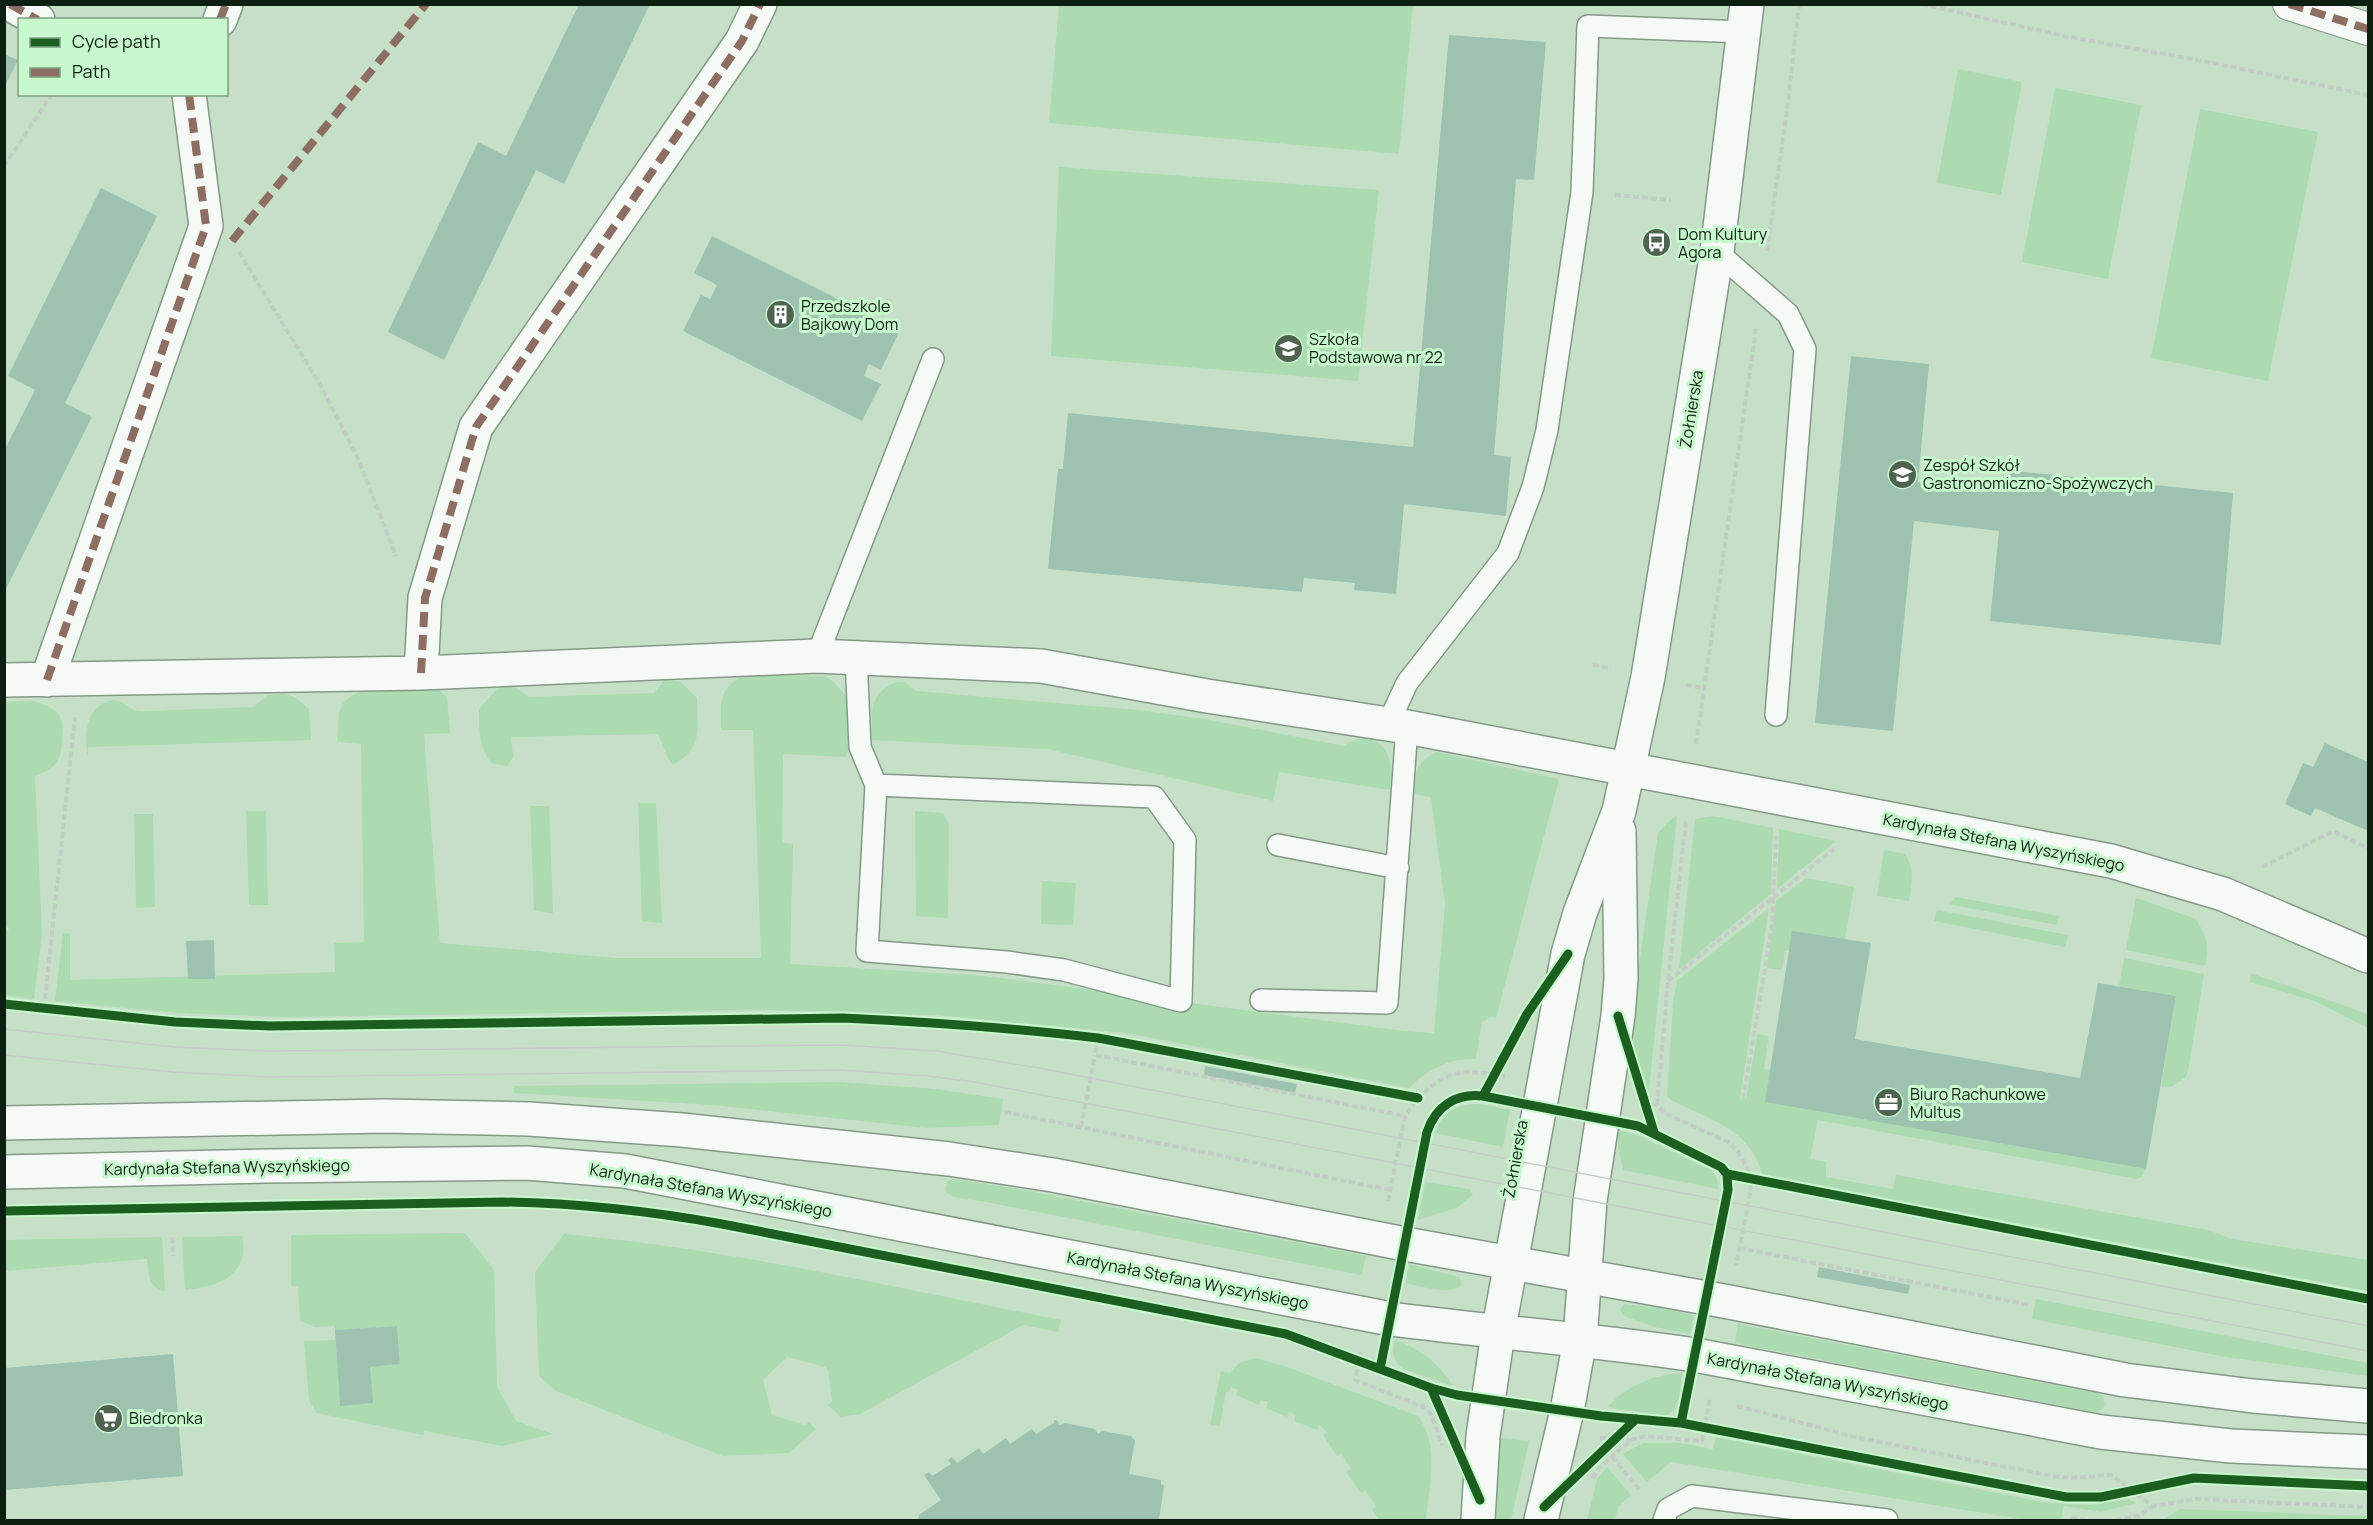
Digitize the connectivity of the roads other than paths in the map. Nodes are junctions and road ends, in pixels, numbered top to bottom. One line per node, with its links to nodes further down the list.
1 (10, 4): 4 (street)
2 (760, 4): 12 (street)
3 (2289, 4): 6 (street)
4 (34, 18)
5 (1745, 18): 8 (street, Żołnierska); 16 (lane)
6 (2368, 29)
7 (186, 96): 13 (street)
8 (1717, 252): 15 (lane); 17 (street, Żołnierska)
9 (933, 359): 10 (lane)
10 (817, 656): 11 (street, Kardynała Stefana Wyszyńskiego); 12 (street, Kardynała Stefana Wyszyńskiego)
11 (856, 657): 16 (street, Kardynała Stefana Wyszyńskiego); 18 (lane)
12 (421, 673): 13 (street, Kardynała Stefana Wyszyńskiego)
13 (63, 679): 14 (street, Kardynała Stefana Wyszyńskiego)
14 (4, 680)
15 (1776, 715)
16 (1397, 726): 17 (street, Kardynała Stefana Wyszyńskiego); 21 (lane)
17 (1628, 769): 19 (street, Żołnierska); 22 (street, Kardynała Stefana Wyszyńskiego)
18 (876, 785): 18 (lane)
19 (1619, 811): 26 (street, Żołnierska); 27 (street, Żołnierska)
20 (1278, 844): 21 (lane)
21 (1398, 868): 23 (lane)
22 (2368, 956)
23 (1261, 1000)
24 (4, 1124): 26 (street)
25 (4, 1172): 28 (street, Kardynała Stefana Wyszyńskiego)
26 (1511, 1263): 27 (street); 28 (street, Żołnierska)
27 (1585, 1275): 29 (street, Żołnierska); 30 (street)
28 (1498, 1333): 29 (street, Kardynała Stefana Wyszyńskiego); 32 (street, Żołnierska)
29 (1580, 1340): 31 (street, Kardynała Stefana Wyszyńskiego); 33 (street, Żołnierska)
30 (2368, 1406)
31 (2368, 1452)
32 (1478, 1521)
33 (1541, 1521)
34 (1664, 1521): 35 (lane)
35 (1887, 1521)

